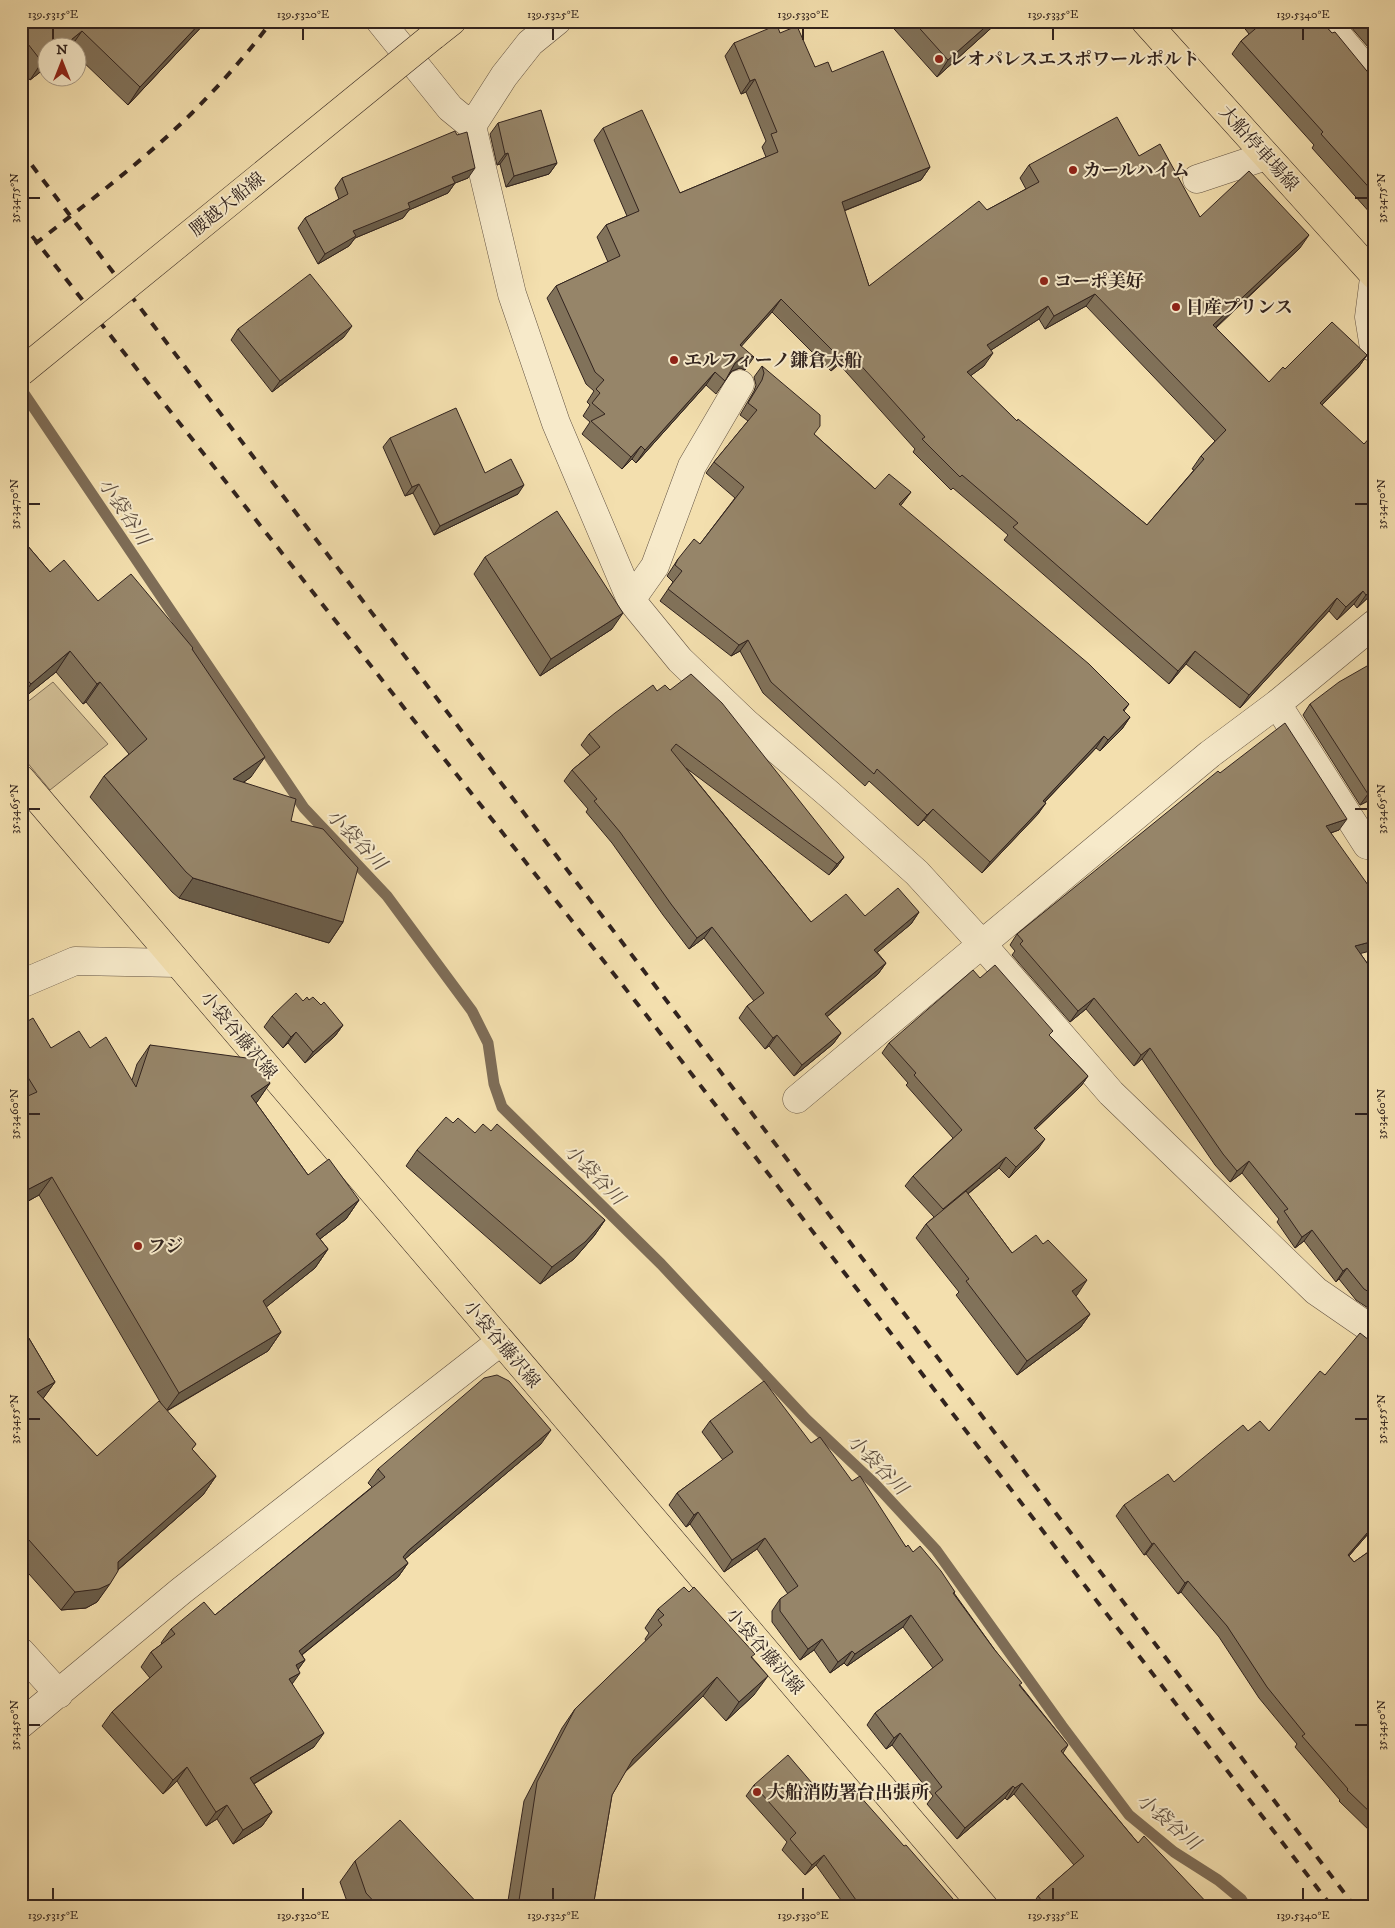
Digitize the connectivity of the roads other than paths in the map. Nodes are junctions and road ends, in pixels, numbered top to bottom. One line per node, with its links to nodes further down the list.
1 (380, 21): 7 (street)
2 (557, 21): 7 (street)
3 (1145, 21): 8 (main road, 大船停車場線)
4 (1326, 21): 6 (street)
5 (443, 29): 12 (main road, 腰越大船線, bridge)
6 (1374, 79)
7 (472, 126): 14 (street)
8 (1266, 156): 9 (street); 10 (main road, 大船停車場線)
9 (1197, 179)
10 (1374, 277): 11 (street)
11 (1374, 348)
12 (21, 372)
13 (740, 384): 14 (street)
14 (631, 600): 19 (street)
15 (1374, 624): 16 (street)
16 (1277, 704): 18 (street); 19 (street)
17 (21, 779): 20 (main road, 小袋谷藤沢線)
18 (1374, 842)
19 (982, 944): 22 (street); 23 (street)
20 (177, 963): 21 (street); 24 (main road, 小袋谷藤沢線)
21 (21, 984)
22 (797, 1099)
23 (1374, 1331)
24 (500, 1342): 26 (street); 28 (main road, 小袋谷藤沢線)
25 (21, 1652): 26 (street)
26 (59, 1694): 27 (street)
27 (21, 1724)
28 (984, 1907)

